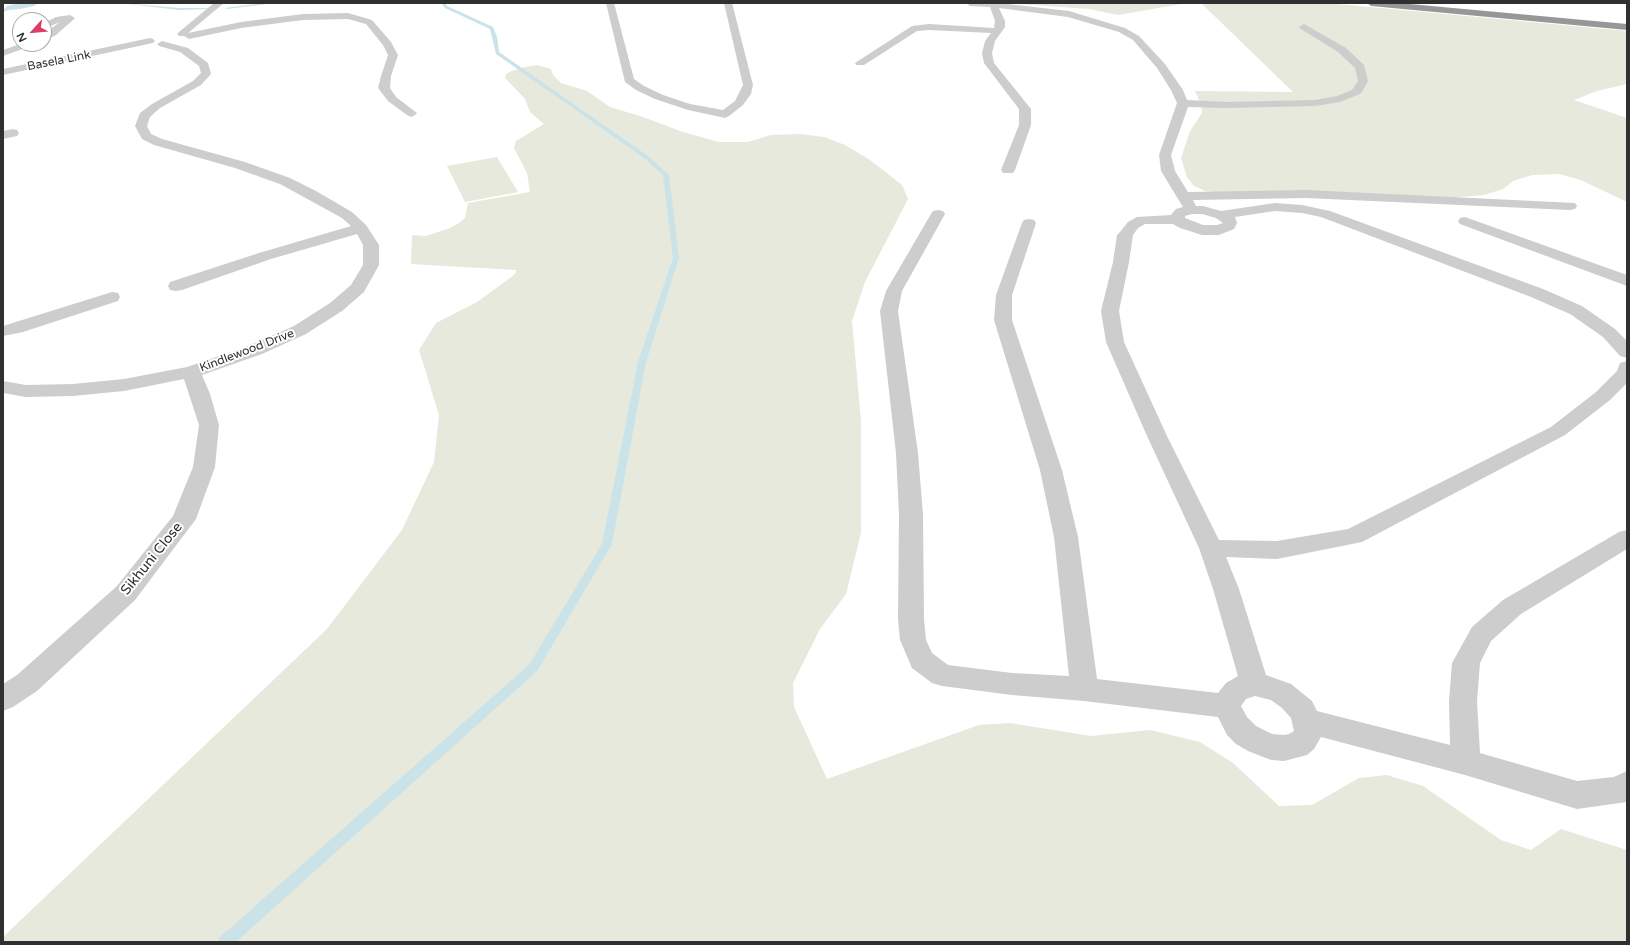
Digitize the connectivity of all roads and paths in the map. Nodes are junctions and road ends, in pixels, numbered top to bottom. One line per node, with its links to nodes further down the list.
1 (220, 3): 16 (street)
2 (610, 3): 3 (street)
3 (728, 3)
4 (970, 3): 6 (street)
5 (1371, 3): 12 (highway)
6 (993, 5): 7 (street); 13 (street)
7 (1025, 8): 8 (street); 15 (street)
8 (1112, 16)
9 (1126, 21): 15 (street)
10 (52, 22): 14 (street)
11 (1304, 27): 19 (street)
12 (1627, 27)
13 (996, 31): 17 (street); 21 (street)
14 (52, 34)
15 (1136, 38): 19 (street)
16 (170, 39): 18 (street, Basela Link); 20 (street); 29 (street, Kindlewood Drive)
17 (860, 63)
18 (3, 72)
19 (1183, 103): 22 (street)
20 (411, 113)
21 (1008, 170)
22 (1183, 196): 23 (street); 25 (street)
23 (1570, 206)
24 (938, 214): 41 (street)
25 (1184, 215): 26 (street); 26 (street); 39 (street)
26 (1221, 215): 34 (street)
27 (1465, 221): 30 (street)
28 (1029, 223): 41 (street)
29 (361, 228): 31 (street); 36 (street, Kindlewood Drive)
30 (1627, 281)
31 (176, 286)
32 (112, 297): 33 (street)
33 (3, 331)
34 (1627, 352)
35 (1627, 367): 39 (street)
36 (191, 372): 37 (street, Kindlewood Drive); 42 (street, Sikhuni Close)
37 (3, 387)
38 (1627, 538): 45 (street)
39 (1211, 548): 40 (street)
40 (1255, 685): 43 (street); 44 (street)
41 (1084, 689): 43 (street)
42 (3, 699)
43 (1227, 706): 44 (street)
44 (1308, 721): 45 (street)
45 (1465, 762): 46 (street)
46 (1627, 785)

